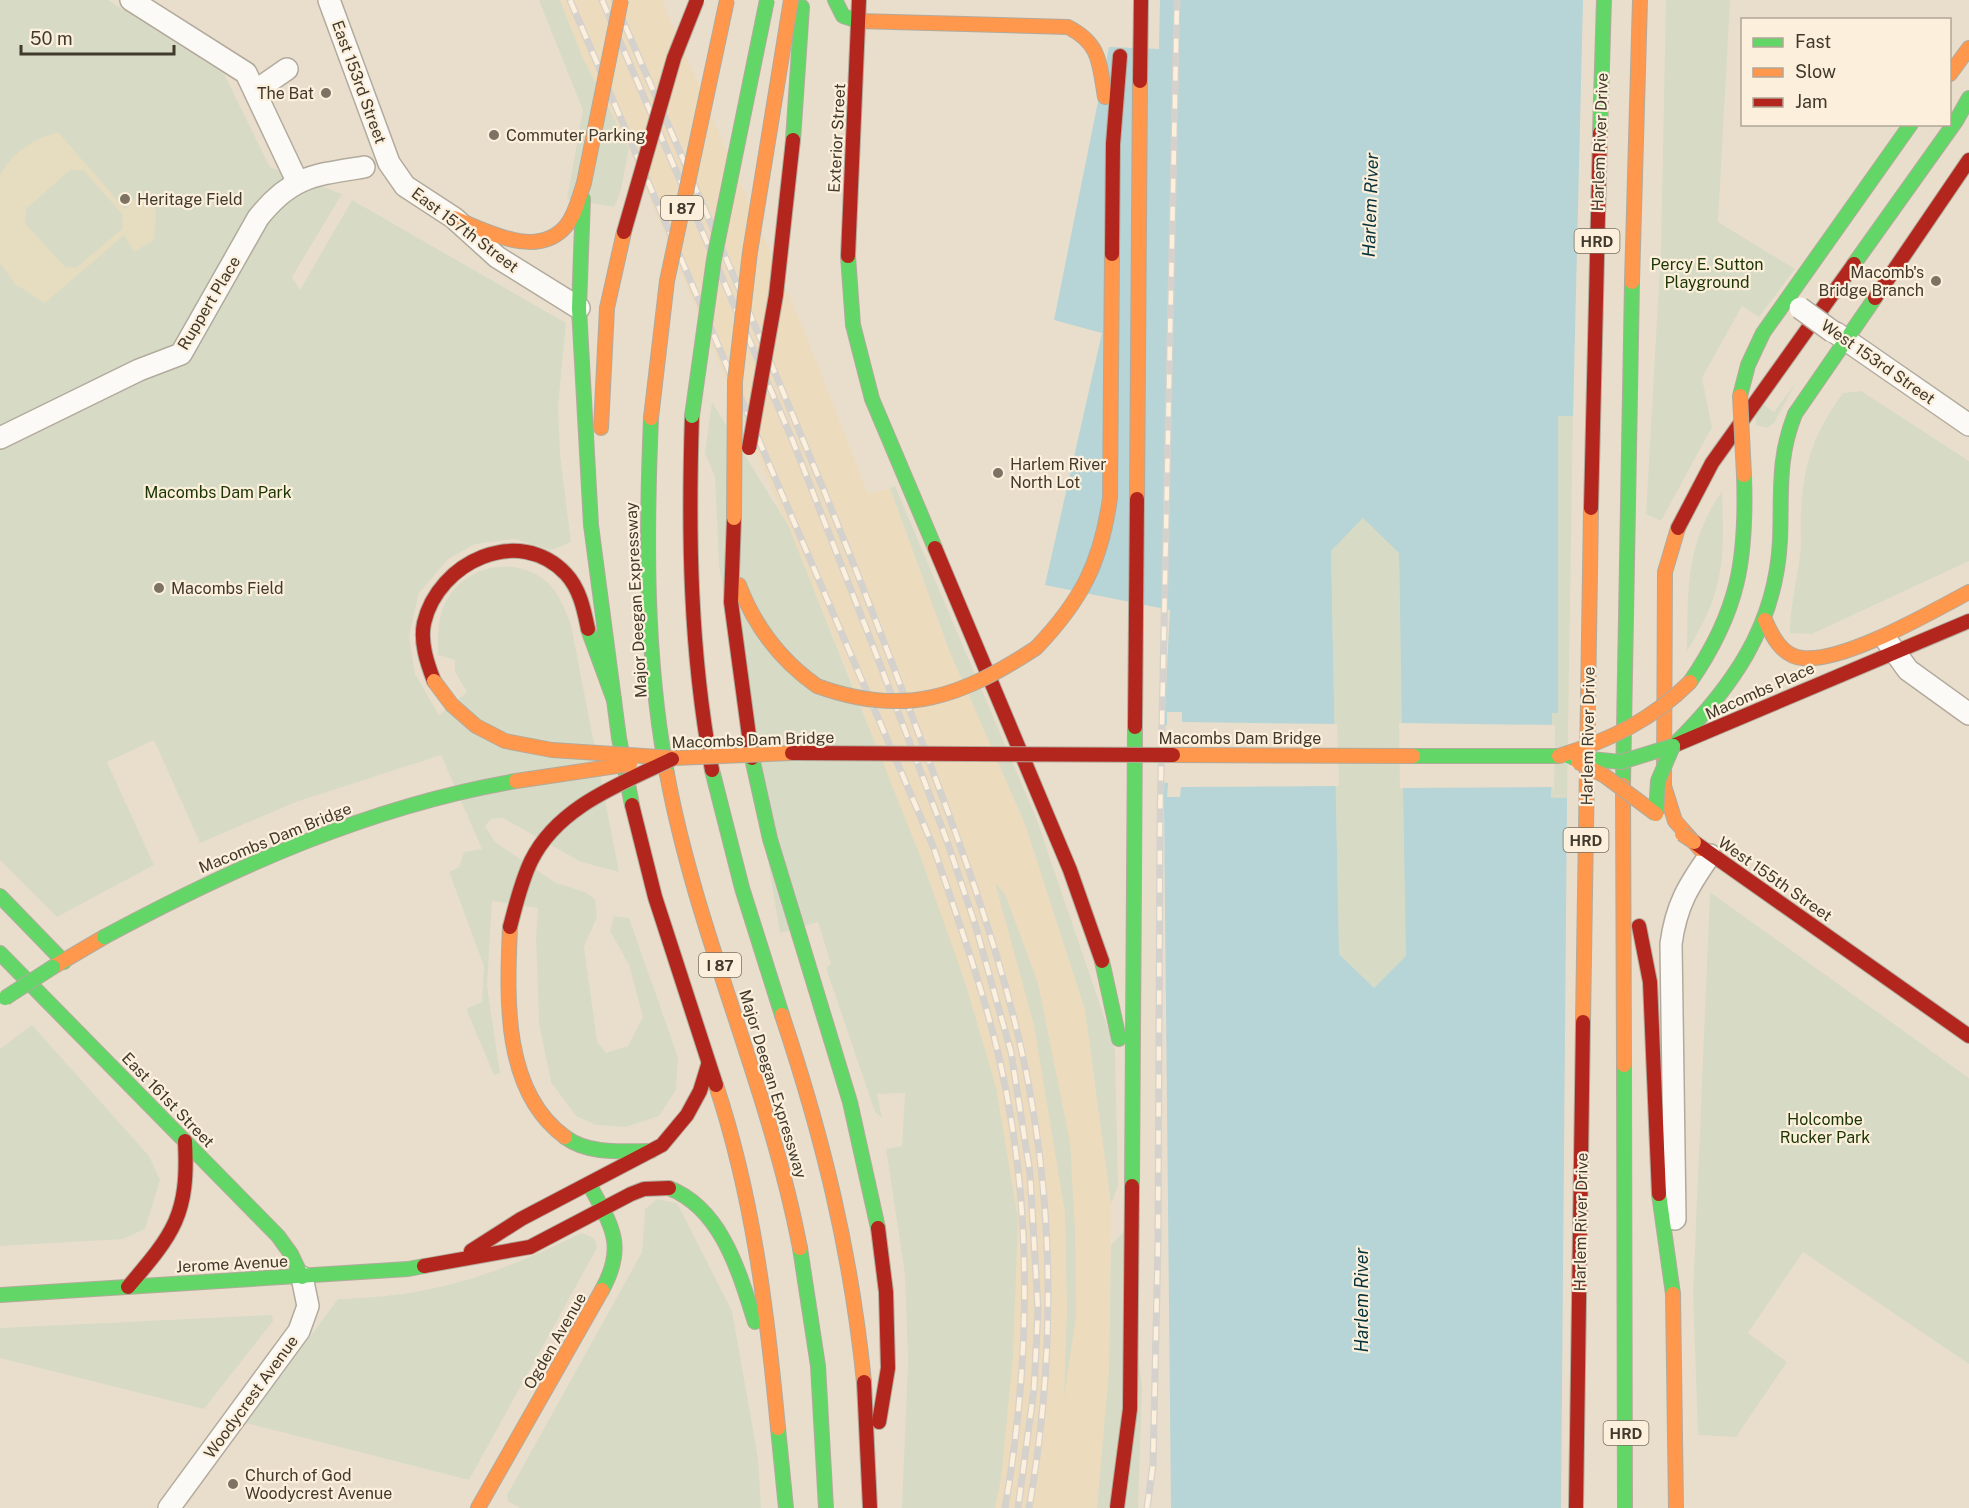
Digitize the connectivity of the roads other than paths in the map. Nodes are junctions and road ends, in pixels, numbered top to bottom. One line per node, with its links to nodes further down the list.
1 (131, 0): 19 (street)
2 (329, 0): 27 (street, East 153rd Street)
3 (621, 0): 30 (main road, bridge)
4 (697, 0): 39 (main road, bridge)
5 (727, 0): 81 (main road, Major Deegan Expressway / I 87, bridge)
6 (768, 0): 77 (main road, Major Deegan Expressway / I 87, bridge)
7 (791, 0): 37 (main road, bridge)
8 (803, 0): 37 (main road, bridge)
9 (836, 0): 14 (main road)
10 (859, 0): 14 (main road, Exterior Street)
11 (1141, 0): 64 (main road)
12 (1604, 0): 75 (main road, Harlem River Drive / HRD)
13 (1640, 0): 56 (main road, HRD)
14 (858, 21): 25 (main road); 64 (main road, Exterior Street)
15 (1120, 45): 25 (main road)
16 (1969, 48): 18 (main road)
17 (287, 69): 19 (street)
18 (1951, 73)
19 (255, 92): 29 (street)
20 (1969, 98): 22 (main road)
21 (1969, 113): 22 (main road)
22 (1953, 119)
23 (1910, 126): 32 (main road)
24 (1948, 126): 57 (main road)
25 (1113, 144): 38 (main road, bridge)
26 (1969, 160): 34 (main road)
27 (388, 163): 31 (street, East 157th Street)
28 (364, 167): 29 (street, Ruppert Place)
29 (297, 181): 36 (street, Ruppert Place)
30 (584, 183): 31 (main road); 33 (main road, Major Deegan Expressway)
31 (454, 218): 33 (street, East 157th Street)
32 (1793, 303): 34 (street, West 153rd Street, bridge); 45 (main road, bridge)
33 (579, 308): 39 (main road, Major Deegan Expressway)
34 (1840, 336): 35 (street, West 153rd Street); 41 (main road)
35 (1969, 425)
36 (0, 438)
37 (734, 518): 38 (main road)
38 (732, 563): 50 (main road)
39 (602, 586): 46 (main road, Major Deegan Expressway)
40 (1969, 592): 43 (main road, Macombs Place)
41 (1765, 620): 43 (main road, Macombs Place); 48 (main road)
42 (1969, 621): 44 (main road, Macombs Place)
43 (1882, 633): 44 (street)
44 (1893, 653): 47 (street); 48 (main road, Macombs Place)
45 (1690, 682): 51 (main road, bridge); 53 (main road, bridge)
46 (614, 700): 52 (main road, bridge); 63 (main road, Major Deegan Expressway)
47 (1969, 714)
48 (1690, 734): 49 (main road)
49 (1674, 746): 53 (main road, bridge); 55 (main road, bridge)
50 (751, 753): 51 (main road, Macombs Dam Bridge, bridge); 52 (main road, Macombs Dam Bridge, bridge); 77 (main road)
51 (1559, 756): 53 (main road, bridge); 54 (main road, West 155th Street, bridge)
52 (674, 758): 60 (main road, Macombs Dam Bridge, bridge); 66 (main road, bridge)
53 (1631, 760): 54 (main road)
54 (1614, 783): 55 (main road, West 155th Street, bridge)
55 (1656, 814): 62 (main road, West 155th Street, bridge)
56 (1623, 844): 72 (main road); 85 (main road, HRD)
57 (1710, 855): 62 (main road); 72 (street)
58 (0, 896): 60 (main road)
59 (0, 953): 65 (main road, East 161st Street)
60 (58, 965): 61 (main road, Macombs Dam Bridge, bridge)
61 (3, 1000)
62 (1969, 1037)
63 (708, 1065): 66 (main road, Jerome Avenue); 74 (main road, Major Deegan Expressway)
64 (1132, 1120): 83 (main road, bridge)
65 (185, 1141): 70 (main road, East 161st Street); 71 (main road)
66 (651, 1151): 67 (main road, Jerome Avenue)
67 (589, 1184): 68 (main road, Ogden Avenue); 69 (main road, Jerome Avenue)
68 (603, 1209): 69 (main road, Jerome Avenue); 74 (main road, Jerome Avenue); 78 (main road, Ogden Avenue)
69 (463, 1256): 70 (main road, Jerome Avenue)
70 (302, 1277): 71 (main road, Jerome Avenue); 79 (street, Woodycrest Avenue)
71 (128, 1287): 73 (main road, Jerome Avenue)
72 (1673, 1294): 86 (main road)
73 (0, 1295)
74 (771, 1373): 80 (main road)
75 (1578, 1400): 76 (main road); 84 (main road, Harlem River Drive / HRD)
76 (1590, 1465)
77 (870, 1477): 82 (main road, Major Deegan Expressway / I 87)
78 (482, 1507)
79 (169, 1508)
80 (786, 1508)
81 (826, 1508)
82 (870, 1508)
83 (1117, 1508)
84 (1576, 1508)
85 (1625, 1508)
86 (1676, 1508)

